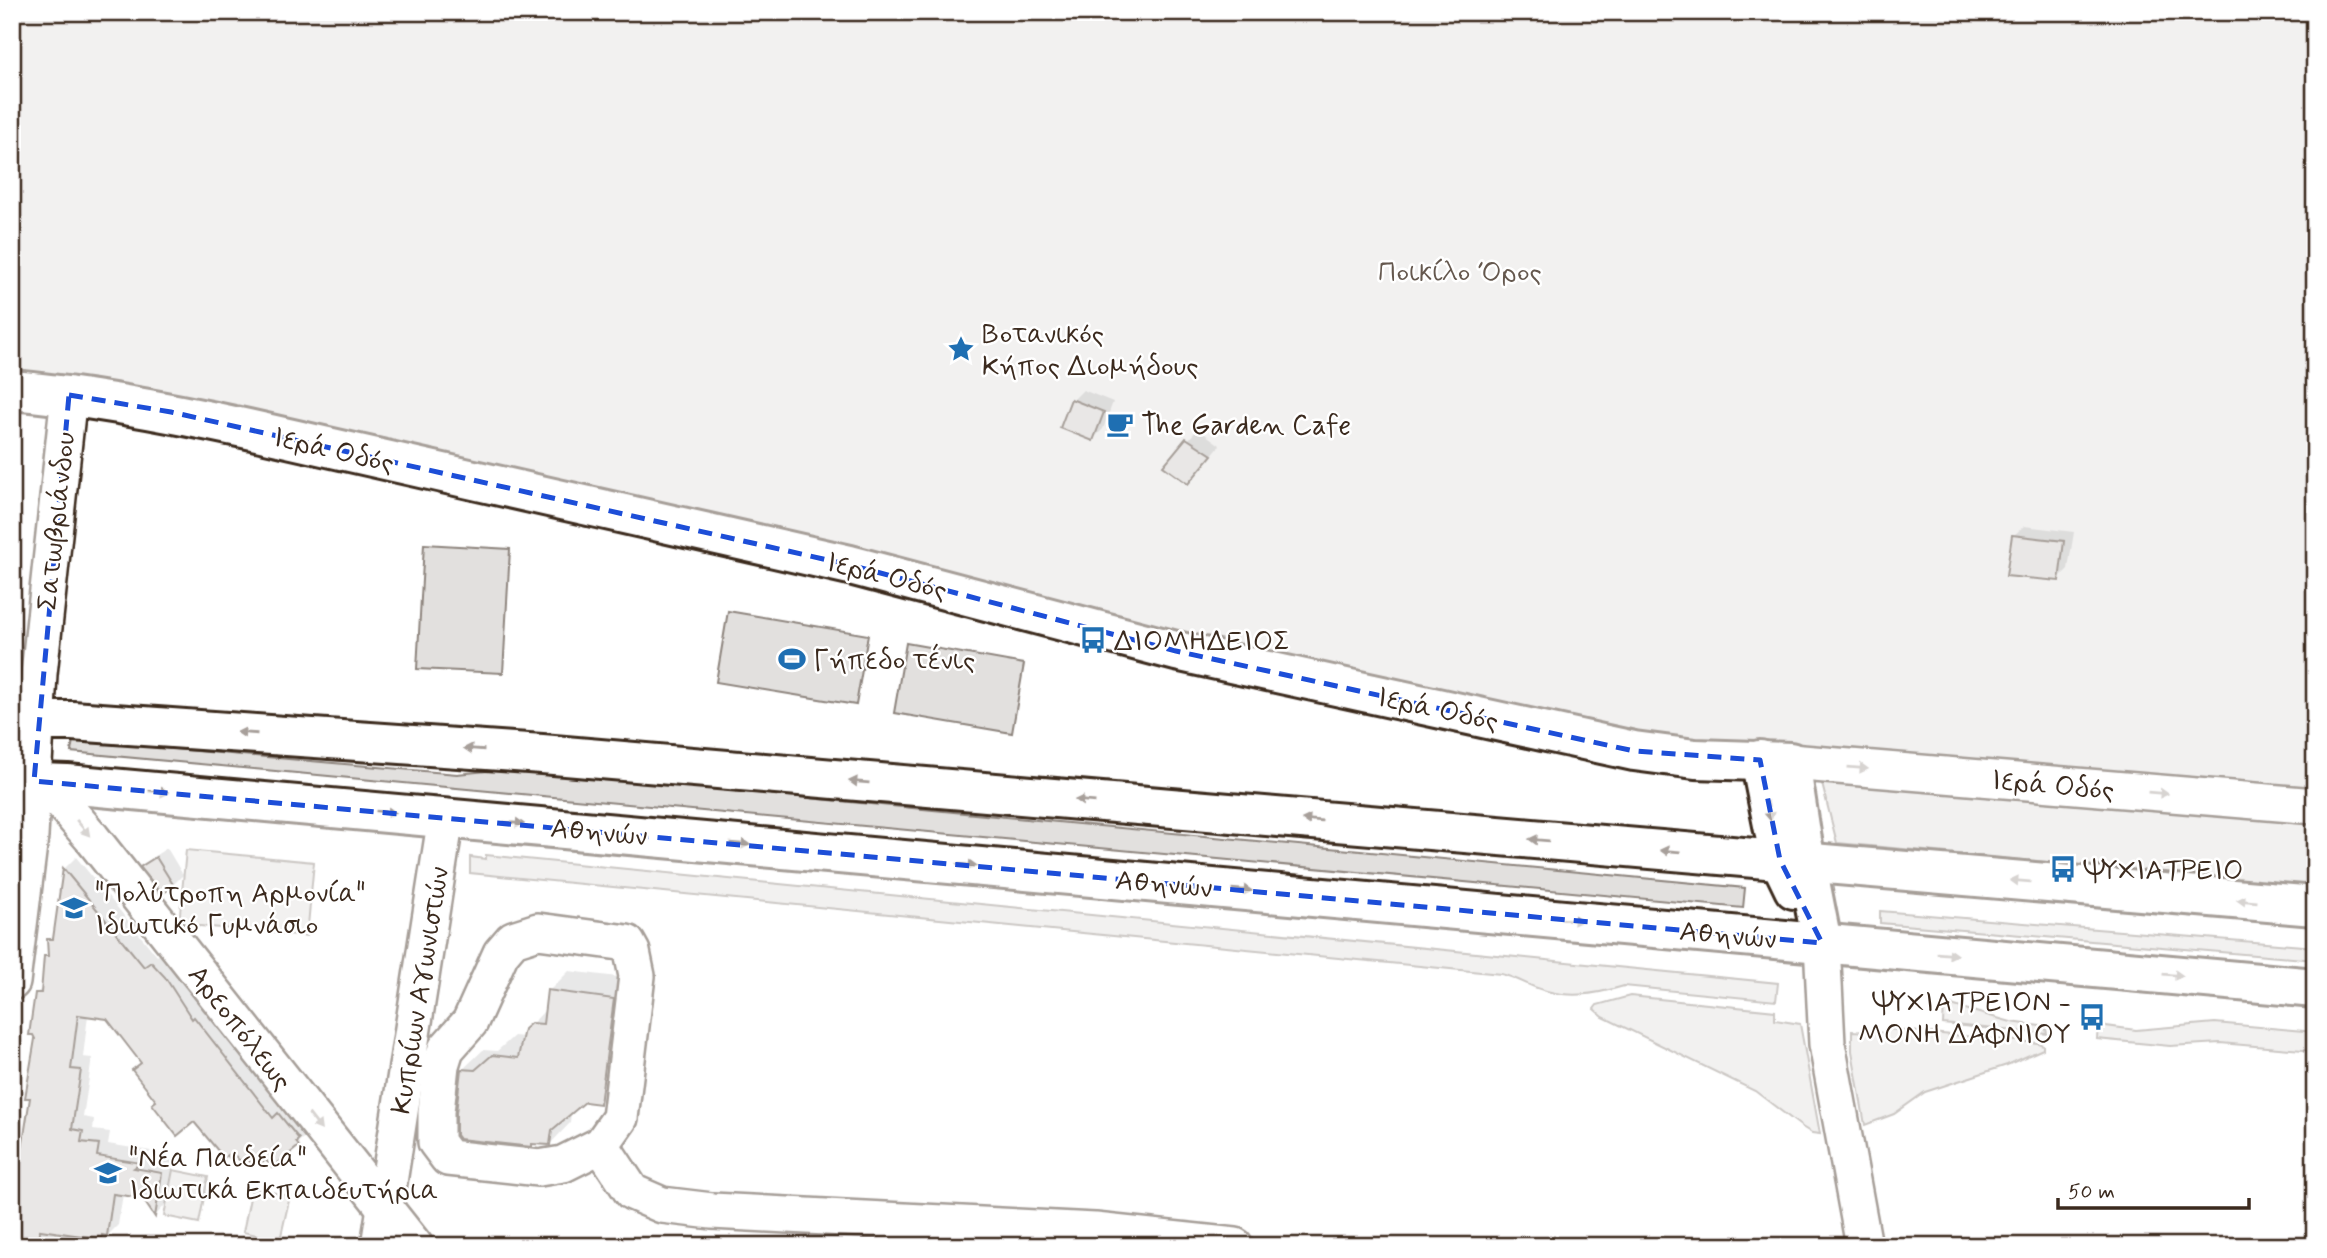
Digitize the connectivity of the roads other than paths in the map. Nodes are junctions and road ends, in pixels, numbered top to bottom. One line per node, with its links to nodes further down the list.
1 (12, 390): 2 (main road, Ιερά Οδός)
2 (69, 395): 3 (street, Σατωβριάνδου); 4 (main road, Ιερά Οδός)
3 (25, 721): 5 (street, Σατωβριάνδου); 8 (main road, one-way to 3)
4 (1775, 761): 6 (street, Ιερά Οδός, one-way to 6); 8 (main road)
5 (23, 782): 7 (main road, Αθηνών, one-way to 7); 11 (street, Σατωβριάνδου); 14 (street, Αρεοπόλεως, one-way to 14)
6 (2315, 806)
7 (446, 817): 10 (main road, Αθηνών, one-way to 10); 14 (street, Κυπρίων Αγωνιστών)
8 (1793, 862): 9 (main road, one-way to 8); 10 (main road)
9 (2315, 906)
10 (1822, 943): 12 (main road, Αθηνών, one-way to 12); 19 (street)
11 (12, 982)
12 (2315, 988)
13 (601, 1145): 13 (street); 15 (street)
14 (384, 1209): 16 (street, Κυπρίων Αγωνιστών); 17 (street, Αρεοπόλεως)
15 (1094, 1238): 18 (street)
16 (379, 1246)
17 (415, 1246)
18 (1235, 1246)
19 (1864, 1246)

